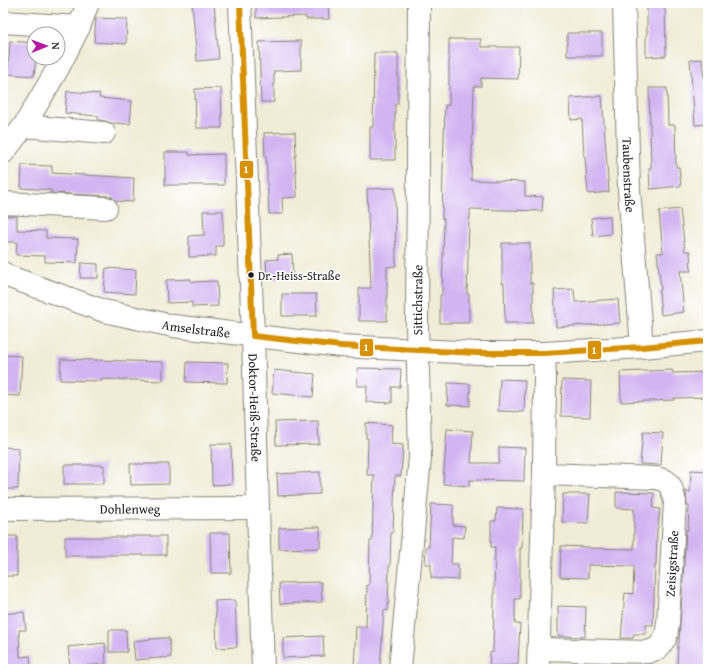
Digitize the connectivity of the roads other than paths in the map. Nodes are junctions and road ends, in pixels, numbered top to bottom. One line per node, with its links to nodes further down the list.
1 (88, 3): 6 (street)
2 (240, 3): 13 (street, Doktor-Heiß-Straße)
3 (419, 3): 16 (street, Sittichstraße)
4 (624, 3): 15 (street, Taubenstraße)
5 (3, 22): 6 (street)
6 (79, 27): 7 (street)
7 (24, 126): 8 (street); 9 (street)
8 (104, 133)
9 (3, 153)
10 (3, 203): 11 (street)
11 (106, 208)
12 (4, 278): 13 (street, Amselstraße)
13 (253, 336): 16 (street, Amselstraße); 19 (street, Doktor-Heiß-Straße)
14 (708, 340): 15 (street, Amselstraße)
15 (642, 347): 17 (street, Amselstraße)
16 (418, 351): 17 (street, Amselstraße); 23 (street, Sittichstraße)
17 (544, 353): 18 (street, Zeisigstraße)
18 (544, 474): 21 (street, Zeisigstraße); 21 (street, Zeisigstraße)
19 (258, 508): 20 (street, Dohlenweg); 22 (street, Doktor-Heiß-Straße)
20 (3, 509)
21 (539, 659)
22 (263, 669)
23 (400, 669)

